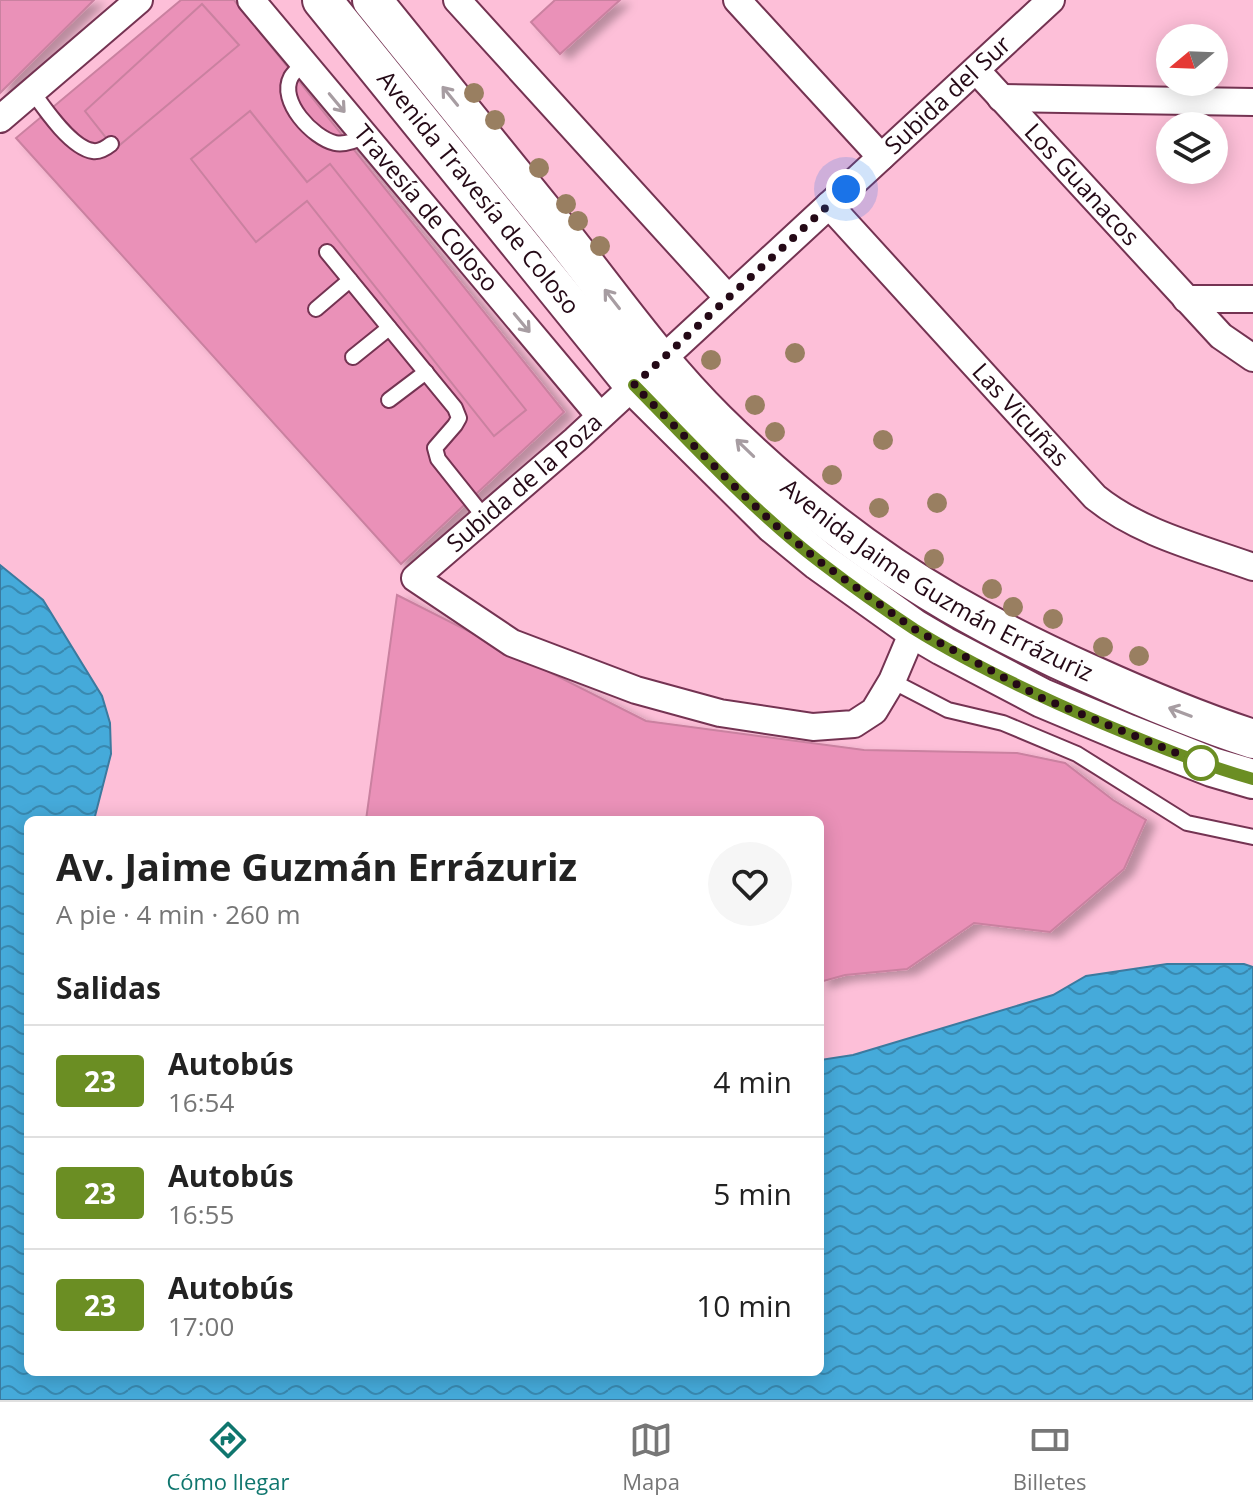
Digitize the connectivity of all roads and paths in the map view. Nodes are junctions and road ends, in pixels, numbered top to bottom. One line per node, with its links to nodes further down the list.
1 (139, 0): 10 (street)
2 (251, 0): 8 (street, Travesía de Coloso)
3 (322, 0): 28 (main road, Avenida Travesía de Coloso)
4 (372, 0): 28 (main road, Avenida Travesía de Coloso, one-way to 4)
5 (457, 0): 20 (street)
6 (737, 0): 16 (street)
7 (1051, 0): 9 (street, Subida del Sur)
8 (304, 63): 14 (street, Travesía de Coloso, one-way to 14); 14 (lane)
9 (976, 70): 11 (street, Los Guanacos); 16 (street, Subida del Sur)
10 (32, 91): 13 (street); 15 (lane)
11 (1001, 98): 12 (street); 21 (street, Los Guanacos)
12 (1253, 102)
13 (0, 119)
14 (365, 136): 30 (street, Travesía de Coloso, one-way to 30)
15 (111, 144)
16 (881, 157): 17 (street, Subida del Sur)
17 (829, 205): 20 (street, Subida del Sur); 32 (street, Las Vicuñas)
18 (327, 252): 19 (lane)
19 (350, 280): 23 (lane); 24 (lane)
20 (728, 298): 28 (street, Subida del Sur)
21 (1186, 299): 22 (street); 26 (street, Los Guanacos)
22 (1253, 299)
23 (316, 309)
24 (389, 328): 25 (lane); 27 (lane)
25 (353, 357)
26 (1253, 358)
27 (426, 372): 29 (lane); 31 (lane)
28 (647, 373): 30 (street, Subida de la Poza); 33 (main road, Avenida Jaime Guzmán Errázuriz); 35 (main road, Avenida Jaime Guzmán Errázuriz, one-way to 28)
29 (389, 400)
30 (600, 416): 31 (street, Subida de la Poza)
31 (485, 518): 34 (street, Subida de la Poza)
32 (1253, 567)
33 (914, 629): 34 (street); 36 (main road, Avenida Jaime Guzmán Errázuriz)
34 (892, 681): 37 (lane)
35 (1253, 739)
36 (1253, 779)
37 (1253, 837)

